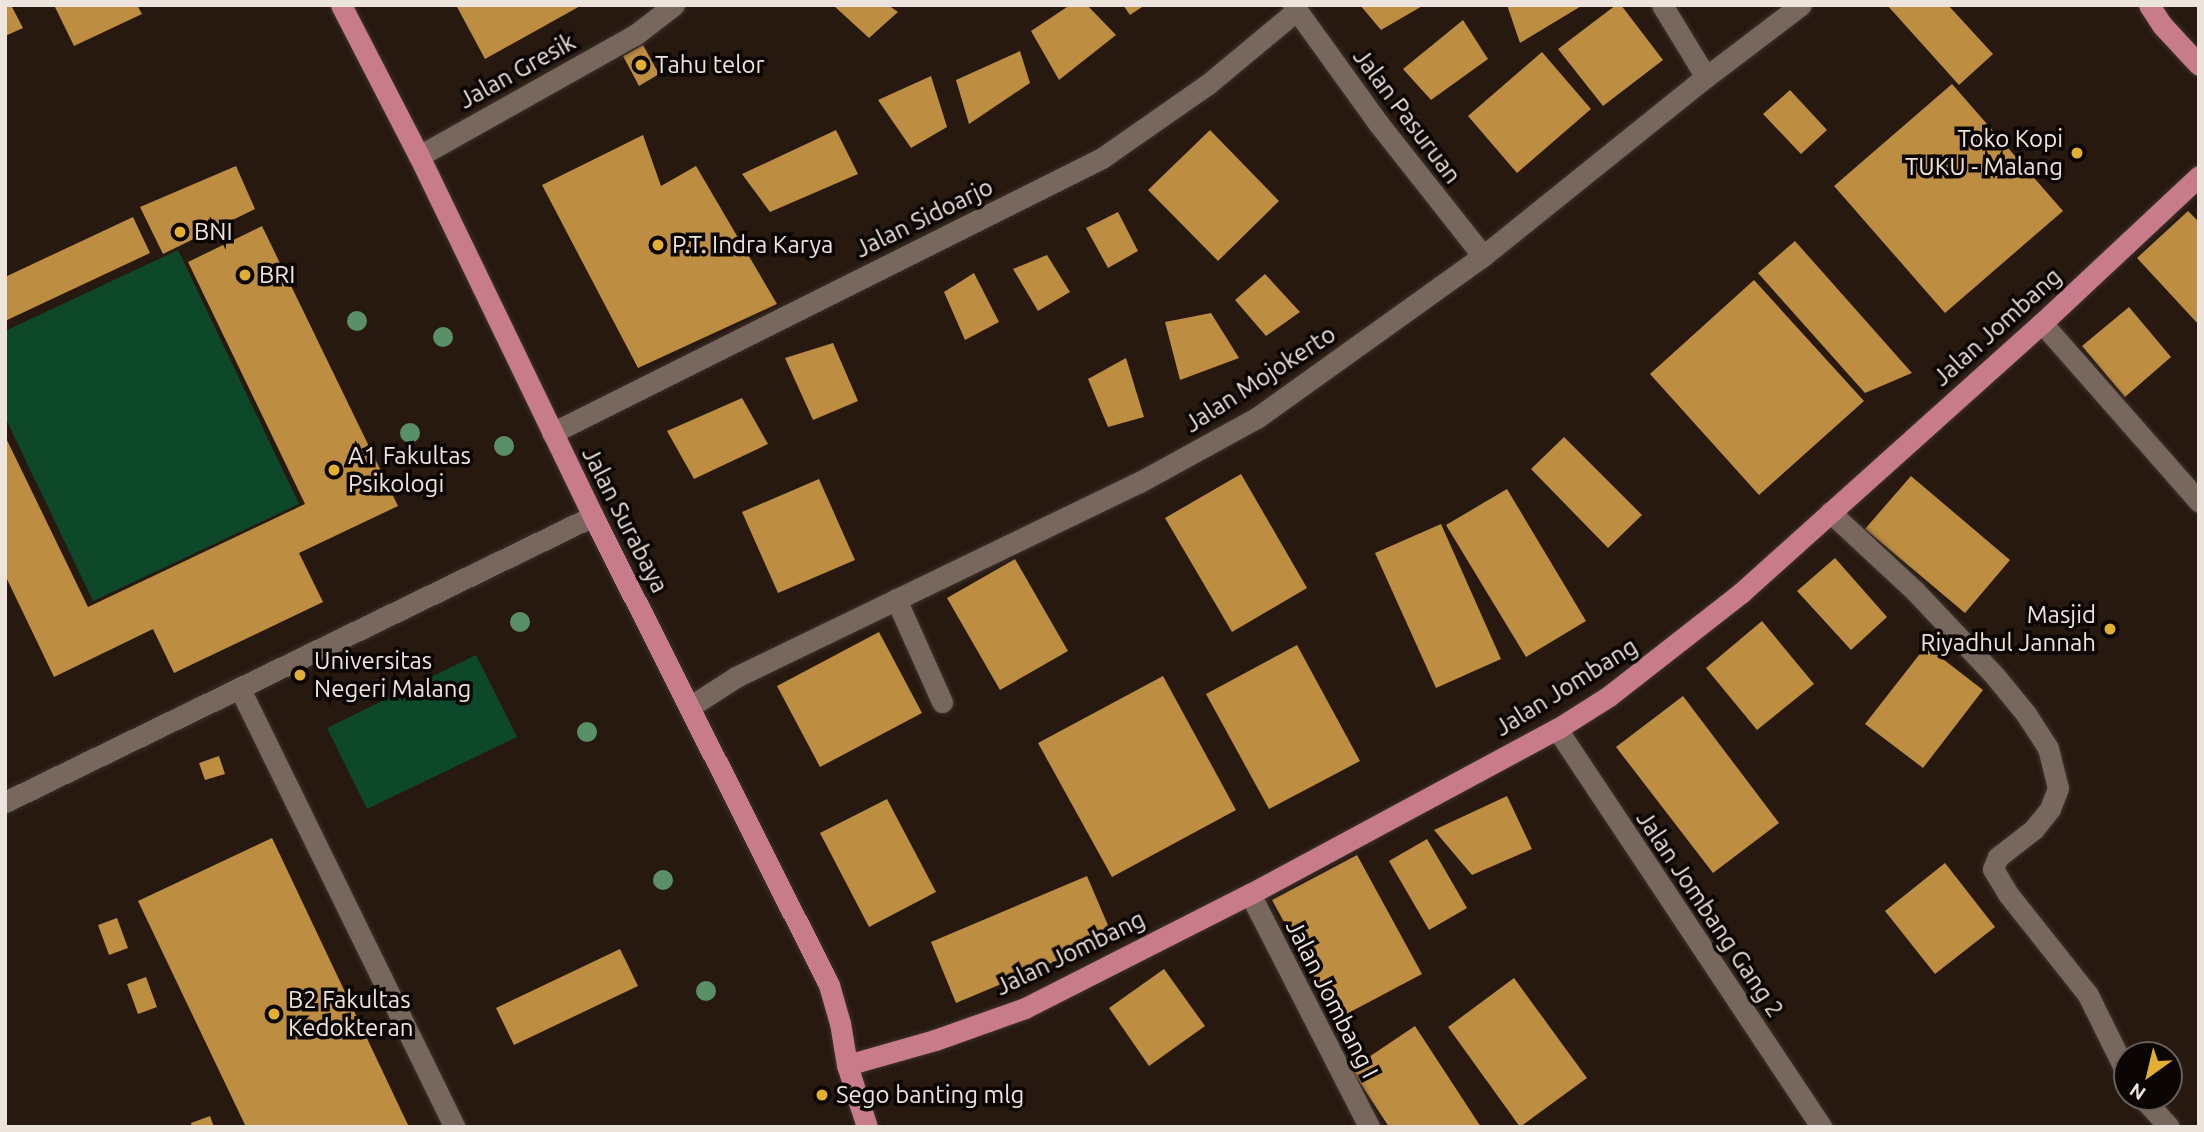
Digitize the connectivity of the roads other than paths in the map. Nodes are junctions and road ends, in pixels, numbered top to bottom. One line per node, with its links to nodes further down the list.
1 (341, 5): 9 (main road, Jalan Surabaya)
2 (674, 5): 9 (street, Jalan Gresik)
3 (1662, 5): 8 (street)
4 (1801, 5): 8 (street, Jalan Mojokerto)
5 (2149, 5): 7 (main road)
6 (1295, 8): 11 (street, Jalan Pasuruan); 13 (street, Jalan Sidoarjo)
7 (2199, 65)
8 (1706, 77): 11 (street, Jalan Mojokerto)
9 (419, 156): 13 (main road, Jalan Surabaya)
10 (2199, 176): 12 (main road, Jalan Jombang)
11 (1483, 256): 17 (street, Jalan Mojokerto)
12 (2042, 323): 14 (street); 15 (main road, Jalan Jombang)
13 (552, 433): 16 (main road, Jalan Surabaya)
14 (2199, 502)
15 (1830, 512): 21 (main road, Jalan Jombang); 24 (street)
16 (593, 516): 18 (street); 20 (main road, Jalan Surabaya)
17 (896, 598): 19 (street); 20 (street, Jalan Mojokerto)
18 (240, 689): 22 (street); 27 (street)
19 (943, 702)
20 (691, 706): 25 (main road, Jalan Surabaya)
21 (1557, 729): 23 (main road, Jalan Jombang); 30 (street, Jalan Jombang Gang 2)
22 (5, 802)
23 (1250, 894): 25 (main road, Jalan Jombang); 29 (street, Jalan Jombang I)
24 (2113, 1046)
25 (847, 1065): 28 (main road, Jalan Surabaya)
26 (2155, 1111): 31 (street)
27 (455, 1127)
28 (867, 1127)
29 (1369, 1127)
30 (1821, 1127)
31 (2169, 1127)

